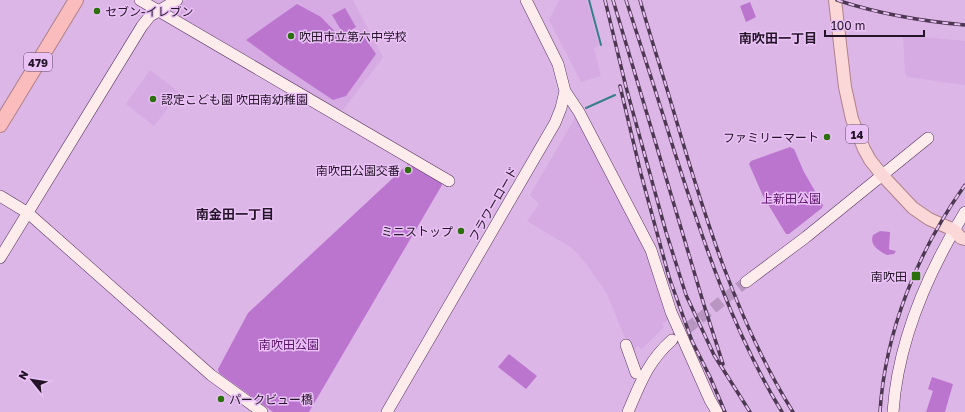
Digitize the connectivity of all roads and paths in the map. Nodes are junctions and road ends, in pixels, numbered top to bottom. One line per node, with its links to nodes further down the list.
1 (76, 0): 8 (highway, 479)
2 (140, 0): 6 (street)
3 (177, 0): 6 (street)
4 (526, 0): 7 (street, フラワーロード)
5 (835, 0): 10 (main road, 14)
6 (159, 11): 11 (street); 14 (street)
7 (565, 91): 23 (street, フラワーロード); 25 (street)
8 (0, 124)
9 (928, 138): 10 (street)
10 (882, 175): 15 (main road, 14); 18 (street)
11 (449, 181)
12 (0, 196): 14 (street)
13 (965, 212): 15 (street)
14 (28, 213): 17 (street); 22 (street)
15 (960, 230): 16 (main road, 14); 26 (street)
16 (965, 239)
17 (0, 258)
18 (746, 282)
19 (672, 340): 24 (street)
20 (626, 346): 21 (street)
21 (636, 373)
22 (262, 412)
23 (387, 412)
24 (628, 412)
25 (717, 412)
26 (893, 412)

